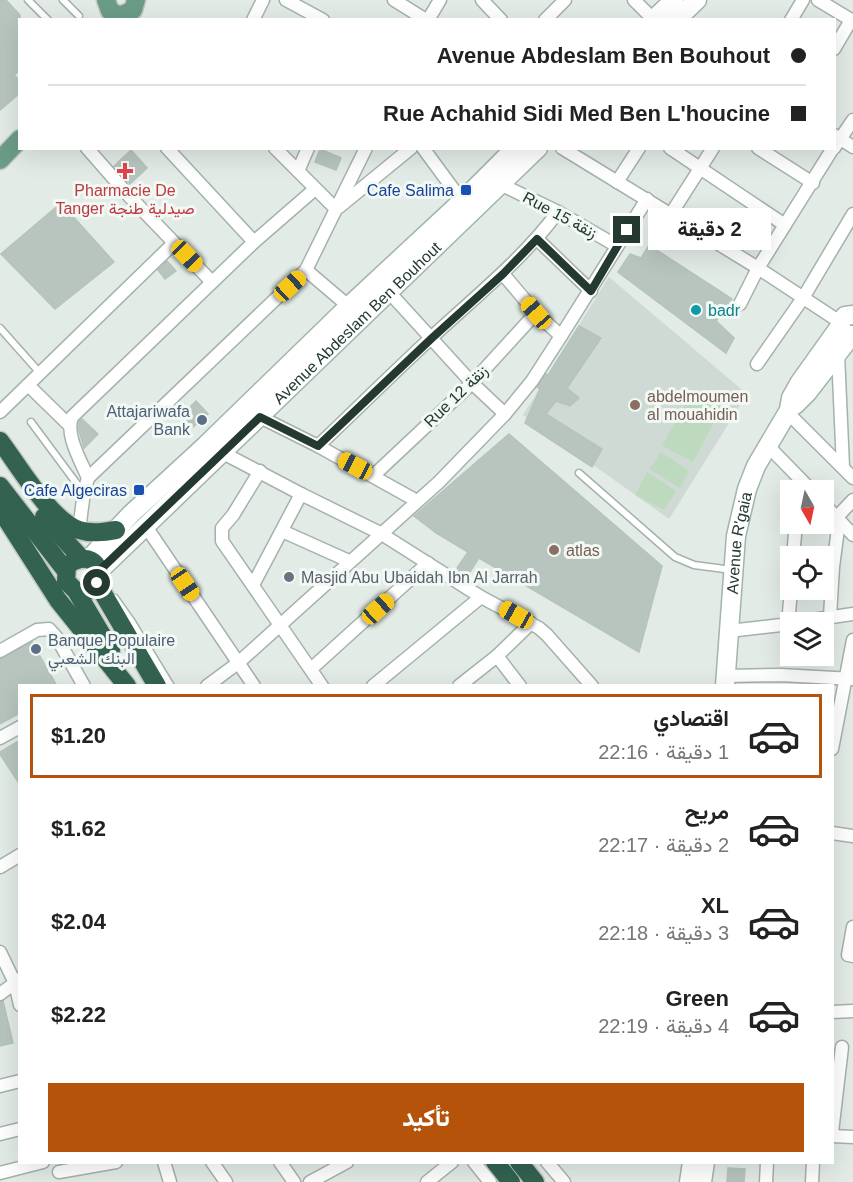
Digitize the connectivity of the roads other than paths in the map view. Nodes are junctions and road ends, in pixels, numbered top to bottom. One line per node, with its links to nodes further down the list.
1 (28, 0): 15 (lane)
2 (63, 0): 14 (lane)
3 (263, 0): 16 (street)
4 (286, 0): 17 (street)
5 (394, 0): 18 (street)
6 (440, 0): 19 (street)
7 (482, 0): 20 (street)
8 (634, 0): 22 (street)
9 (674, 0): 23 (main road)
10 (697, 0): 24 (main road)
11 (802, 0): 25 (street)
12 (818, 0): 26 (street)
13 (560, 2): 21 (street)
14 (79, 16)
15 (46, 18)
16 (254, 18)
17 (318, 18)
18 (424, 18)
19 (428, 18)
20 (499, 18)
21 (547, 18)
22 (652, 18)
23 (654, 18)
24 (678, 18)
25 (792, 18)
26 (852, 21): 27 (street)
27 (836, 46)
28 (853, 120): 30 (street)
29 (18, 141): 48 (main road)
30 (836, 142)
31 (836, 143): 32 (street)
32 (853, 147)
33 (89, 150): 64 (street)
34 (169, 150): 63 (street)
35 (277, 150): 50 (street)
36 (307, 150): 50 (street)
37 (365, 150): 57 (street)
38 (409, 150): 57 (street)
39 (424, 150): 56 (street)
40 (513, 150): 56 (main road, Avenue Abdeslam Ben Bouhout)
41 (536, 150): 53 (main road, Avenue Abdeslam Ben Bouhout)
42 (565, 150): 51 (street)
43 (638, 150): 51 (street)
44 (673, 150): 49 (street)
45 (712, 150): 49 (street)
46 (761, 150): 52 (street)
47 (831, 150): 52 (street)
48 (0, 160)
49 (701, 169): 59 (street); 61 (street)
50 (298, 171): 54 (street)
51 (617, 182): 55 (street)
52 (813, 183): 61 (street)
53 (502, 185): 58 (street, Rue 15 زنقة); 70 (main road, Avenue Abdeslam Ben Bouhout)
54 (315, 189): 57 (street); 63 (street)
55 (647, 199): 59 (street); 65 (street)
56 (462, 201): 74 (main road, Avenue Abdeslam Ben Bouhout)
57 (336, 209): 67 (street)
58 (558, 212): 62 (street); 65 (street, Rue 15 زنقة)
59 (671, 214): 66 (street)
60 (853, 214): 72 (street)
61 (785, 225): 66 (street)
62 (537, 239): 68 (street); 71 (street)
63 (254, 242): 69 (street)
64 (174, 243): 69 (street); 82 (street)
65 (617, 246): 71 (street)
66 (758, 268): 72 (street); 73 (street)
67 (306, 270): 74 (street); 100 (street)
68 (503, 274): 75 (street); 79 (street)
69 (212, 282): 90 (street)
70 (388, 291): 74 (main road, Avenue Abdeslam Ben Bouhout); 79 (street)
71 (591, 291): 78 (street)
72 (803, 298): 76 (street); 81 (street)
73 (740, 304)
74 (355, 312): 88 (main road, Avenue Abdeslam Ben Bouhout); 114 (main road, Avenue Abdeslam Ben Bouhout)
75 (536, 313): 78 (street); 83 (street, Rue 12 زنقة)
76 (849, 322): 80 (main road, Avenue R'gaia); 85 (main road, Avenue R'gaia)
77 (0, 328): 82 (lane)
78 (561, 336): 87 (street)
79 (432, 338): 83 (street); 93 (street)
80 (838, 354): 85 (main road, Avenue R'gaia); 96 (street)
81 (757, 364)
82 (40, 374): 84 (street)
83 (472, 383): 87 (street); 99 (street, Rue 12 زنقة)
84 (28, 385): 86 (street); 90 (street)
85 (788, 411): 92 (main road, Avenue R'gaia); 96 (street)
86 (0, 412)
87 (505, 414): 108 (street)
88 (260, 417): 93 (street); 94 (main road, Avenue Abdeslam Ben Bouhout)
89 (31, 422): 104 (lane)
90 (69, 426): 100 (street)
91 (0, 441): 102 (highway)
92 (766, 445): 103 (street); 121 (main road, Avenue R'gaia)
93 (318, 446): 99 (street)
94 (223, 453): 97 (street); 112 (main road, Avenue Abdeslam Ben Bouhout)
95 (0, 461): 109 (highway)
96 (843, 467): 101 (street)
97 (260, 471): 105 (street); 123 (street)
98 (579, 473): 121 (lane)
99 (373, 476): 108 (street)
100 (88, 478): 104 (street)
101 (853, 478)
102 (27, 480): 109 (highway); 113 (highway)
103 (798, 480)
104 (84, 492): 113 (street)
105 (301, 494): 115 (street); 116 (street)
106 (1, 495): 122 (highway); 141 (highway)
107 (853, 500): 111 (street)
108 (417, 501): 116 (street)
109 (40, 512): 120 (highway)
110 (834, 516): 111 (street)
111 (837, 519): 117 (street); 126 (street)
112 (145, 525): 120 (main road, Avenue Abdeslam Ben Bouhout); 136 (street)
113 (80, 530): 114 (highway)
114 (116, 530): 120 (main road, Avenue Abdeslam Ben Bouhout)
115 (282, 531): 118 (street); 123 (street)
116 (380, 533): 118 (street); 119 (street)
117 (853, 535)
118 (349, 561): 130 (street)
119 (428, 563): 125 (street); 137 (street)
120 (93, 569): 122 (highway); 124 (highway); 143 (highway); 144 (lane)
121 (732, 570): 132 (main road, Avenue R'gaia)
122 (66, 571): 124 (highway)
123 (253, 585): 130 (street)
124 (76, 591): 142 (highway)
125 (481, 597): 129 (street); 148 (street)
126 (830, 612)
127 (853, 614): 128 (street)
128 (834, 616)
129 (531, 623): 135 (street); 151 (street)
130 (279, 624): 136 (street); 137 (street)
131 (780, 625): 132 (street)
132 (729, 631): 139 (main road, Avenue R'gaia)
133 (853, 640): 138 (street)
134 (0, 651): 140 (street)
135 (497, 656): 149 (street); 150 (street)
136 (238, 663): 145 (street); 146 (street)
137 (311, 669): 147 (street)
138 (849, 679): 139 (street); 152 (street)
139 (725, 681)
140 (83, 684)
141 (125, 684)
142 (132, 684)
143 (156, 684)
144 (170, 684)
145 (210, 684)
146 (253, 684)
147 (321, 684)
148 (375, 684)
149 (462, 684)
150 (518, 684)
151 (590, 684)
152 (835, 725)
153 (18, 728): 154 (street)
154 (0, 738)
155 (834, 833): 156 (street)
156 (853, 836)
157 (18, 856): 158 (street)
158 (0, 867)
159 (853, 927): 161 (street)
160 (0, 952): 162 (street)
161 (851, 956)
162 (17, 981): 163 (street)
163 (0, 994)
164 (853, 1011): 165 (street)
165 (834, 1012)
166 (842, 1047): 169 (street)
167 (18, 1082): 168 (street)
168 (0, 1086)
169 (835, 1092)
170 (18, 1130): 171 (street)
171 (0, 1134)
172 (834, 1134): 173 (street)
173 (853, 1137)
174 (35, 1164): 190 (street)
175 (106, 1164): 189 (street)
176 (165, 1164): 191 (street)
177 (213, 1164): 192 (street)
178 (281, 1164): 193 (street)
179 (341, 1164): 194 (street)
180 (450, 1164): 195 (street)
181 (476, 1164): 196 (street)
182 (497, 1164): 197 (highway)
183 (521, 1164): 198 (highway)
184 (550, 1164): 199 (street)
185 (692, 1164): 200 (main road)
186 (705, 1164): 201 (main road)
187 (767, 1164): 202 (street)
188 (813, 1164): 203 (street)
189 (59, 1172)
190 (0, 1173)
191 (170, 1182)
192 (226, 1182)
193 (294, 1182)
194 (309, 1182)
195 (427, 1182)
196 (490, 1182)
197 (511, 1182)
198 (535, 1182)
199 (564, 1182)
200 (689, 1182)
201 (702, 1182)
202 (766, 1182)
203 (812, 1182)

